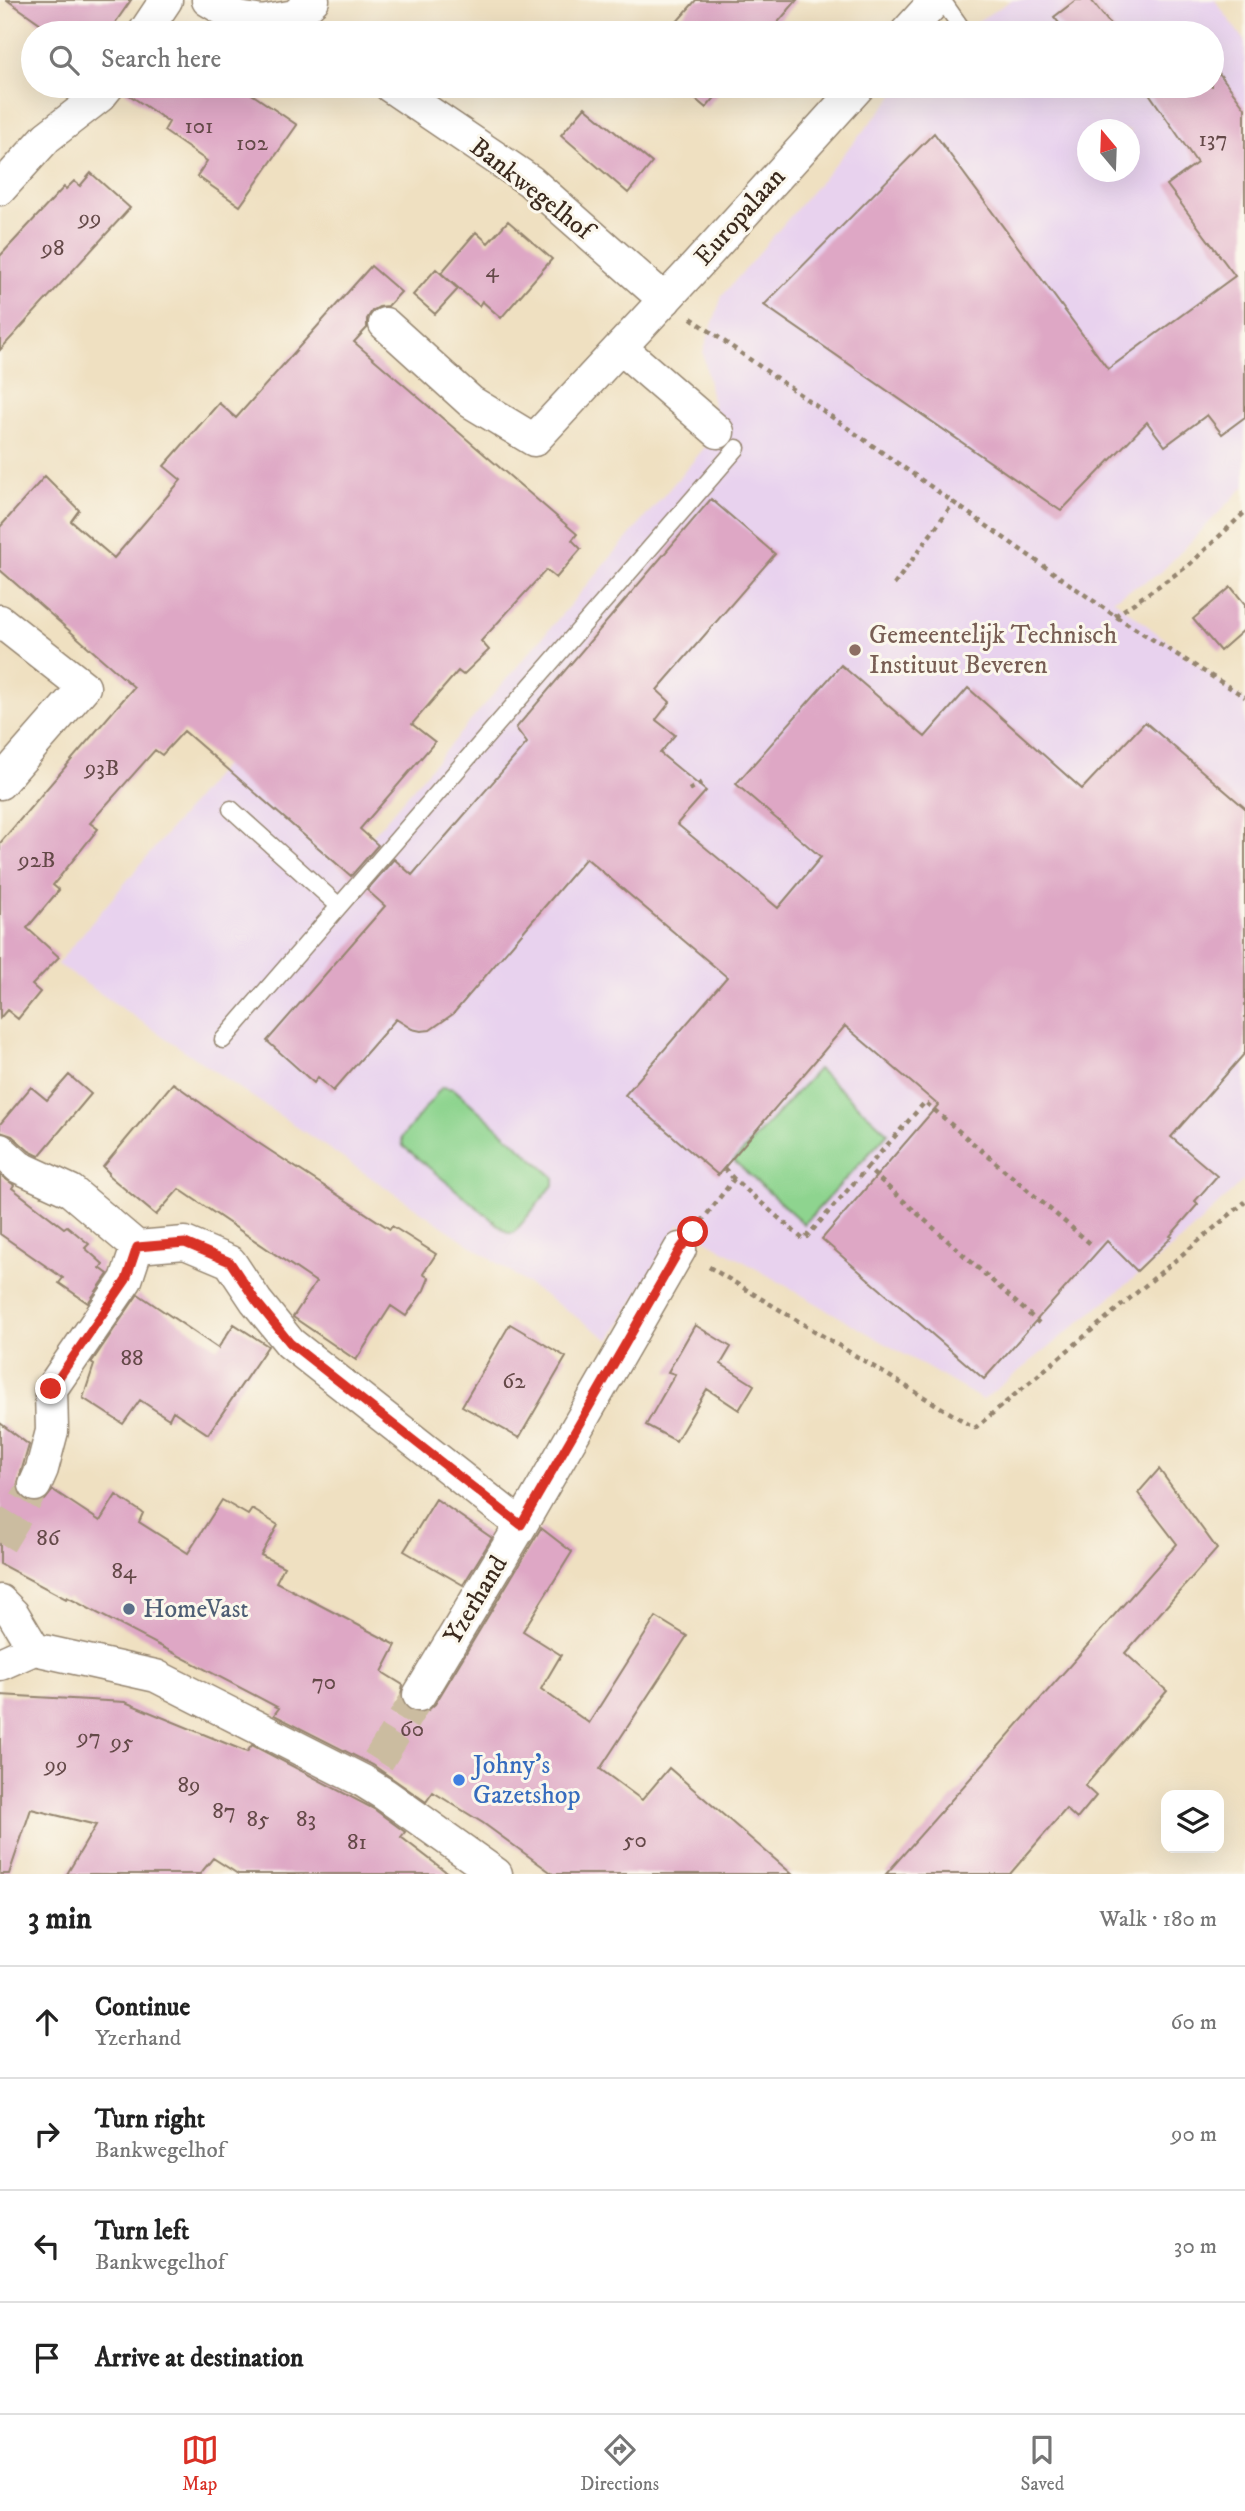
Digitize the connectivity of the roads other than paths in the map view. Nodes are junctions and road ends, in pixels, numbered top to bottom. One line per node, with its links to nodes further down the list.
1 (166, 0): 6 (street)
2 (208, 0): 7 (street)
3 (936, 0): 9 (street)
4 (942, 0): 10 (lane)
5 (308, 16): 8 (street)
6 (152, 21)
7 (256, 21)
8 (270, 21)
9 (917, 21)
10 (957, 21)
11 (97, 98): 14 (street)
12 (408, 98): 15 (street, Bankwegelhof)
13 (848, 98): 15 (street, Europalaan)
14 (0, 189)
15 (665, 300): 17 (street, Europalaan)
16 (385, 324): 17 (street, Europalaan)
17 (621, 348): 18 (street)
18 (727, 440): 22 (lane)
19 (0, 621): 20 (street)
20 (0, 783)
21 (231, 809): 22 (lane)
22 (339, 906): 23 (lane)
23 (223, 1040)
24 (0, 1150): 25 (street)
25 (137, 1247): 27 (street); 28 (street)
26 (680, 1249): 28 (street, Yzerhand)
27 (36, 1485)
28 (521, 1525): 32 (street, Yzerhand)
29 (0, 1601): 30 (street)
30 (34, 1649): 31 (street); 33 (street)
31 (0, 1664)
32 (419, 1695)
33 (496, 1874)

